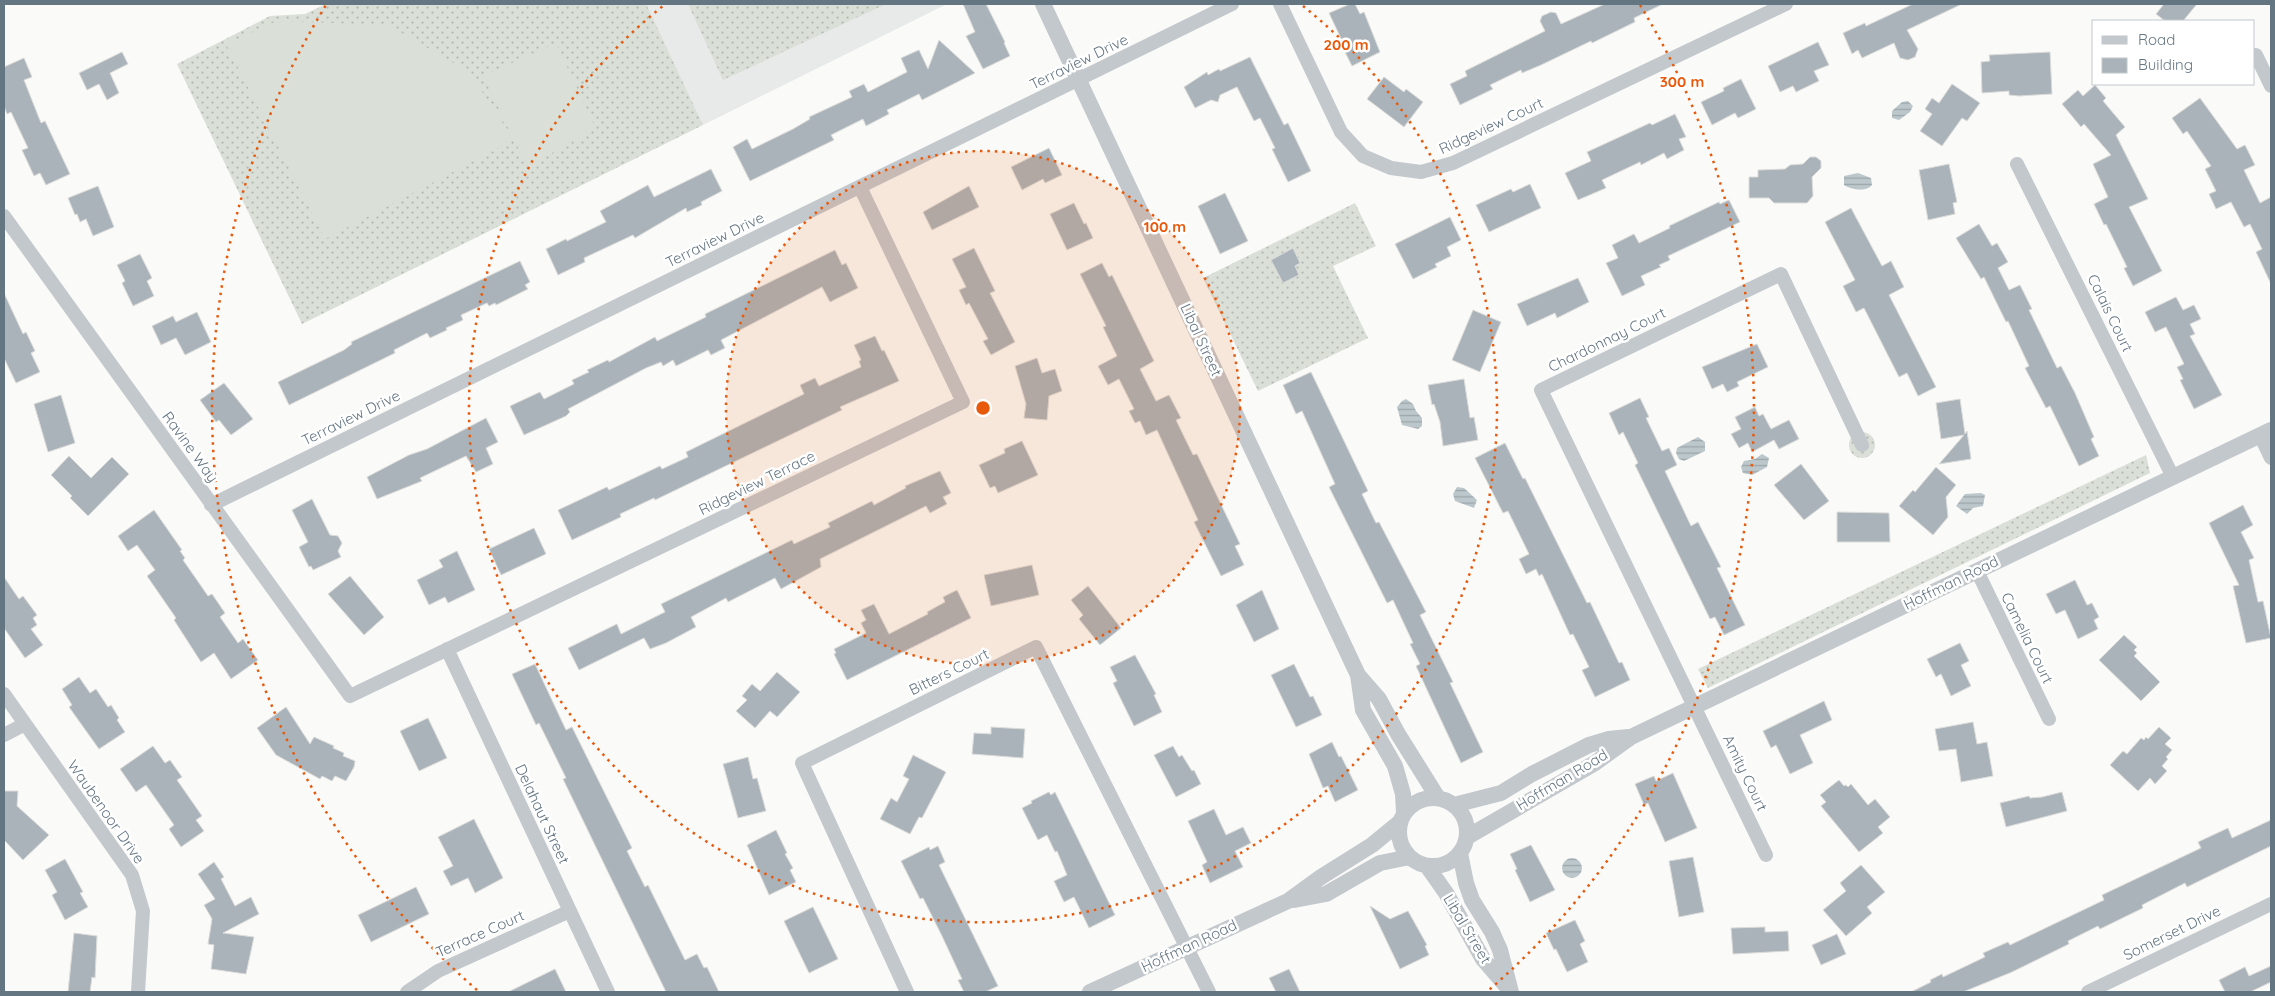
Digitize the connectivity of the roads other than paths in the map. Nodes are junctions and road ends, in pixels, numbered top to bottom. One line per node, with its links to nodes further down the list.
1 (1043, 4): 6 (street, Libal Street)
2 (1232, 4): 6 (street, Terraview Drive)
3 (1280, 4): 4 (street, Ridgeview Court)
4 (1786, 4)
5 (2256, 55): 7 (street)
6 (1079, 80): 9 (street, Terraview Drive); 18 (street, Libal Street)
7 (2271, 86)
8 (2017, 164): 14 (street, Calais Court)
9 (860, 187): 15 (street, Terraview Drive); 17 (street, Ridgeview Terrace)
10 (4, 216): 15 (street, Ravine Way)
11 (2266, 433): 13 (street); 14 (street, Hoffman Road)
12 (1862, 445): 21 (street, Chardonnay Court)
13 (2271, 458)
14 (2173, 477): 16 (street, Hoffman Road)
15 (211, 504): 20 (street, Ravine Way)
16 (1977, 571): 21 (street, Hoffman Road); 22 (street, Camelia Court)
17 (447, 649): 20 (street, Ridgeview Terrace); 36 (street, Delahaut Street)
18 (1358, 676): 26 (street, Libal Street); 28 (street, Libal Street)
19 (4, 694): 23 (street, Waubenoor Drive)
20 (350, 696)
21 (1694, 707): 25 (street, Hoffman Road); 31 (street, Amity Court)
22 (2049, 720)
23 (25, 724): 24 (street); 39 (street, Waubenoor Drive)
24 (4, 735)
25 (1631, 737): 27 (street, Hoffman Road); 29 (street, Hoffman Road)
26 (1438, 798): 27 (street); 28 (street)
27 (1454, 804): 29 (street)
28 (1402, 817): 32 (street); 34 (street, Hoffman Road)
29 (1467, 836): 30 (street)
30 (1460, 853): 33 (street); 38 (street, Libal Street)
31 (1766, 854)
32 (1410, 857): 33 (street); 34 (street, Hoffman Road)
33 (1427, 866): 38 (street, Libal Street)
34 (1288, 901): 37 (street, Hoffman Road)
35 (2271, 904): 45 (street, Somerset Drive)
36 (570, 911): 40 (street, Terrace Court); 41 (street, Delahaut Street)
37 (1186, 947): 42 (street, Bitters Court); 43 (street, Hoffman Road); 44 (street)
38 (1510, 991)
39 (138, 992)
40 (407, 992)
41 (608, 992)
42 (907, 992)
43 (1090, 992)
44 (1209, 992)
45 (2088, 992)

